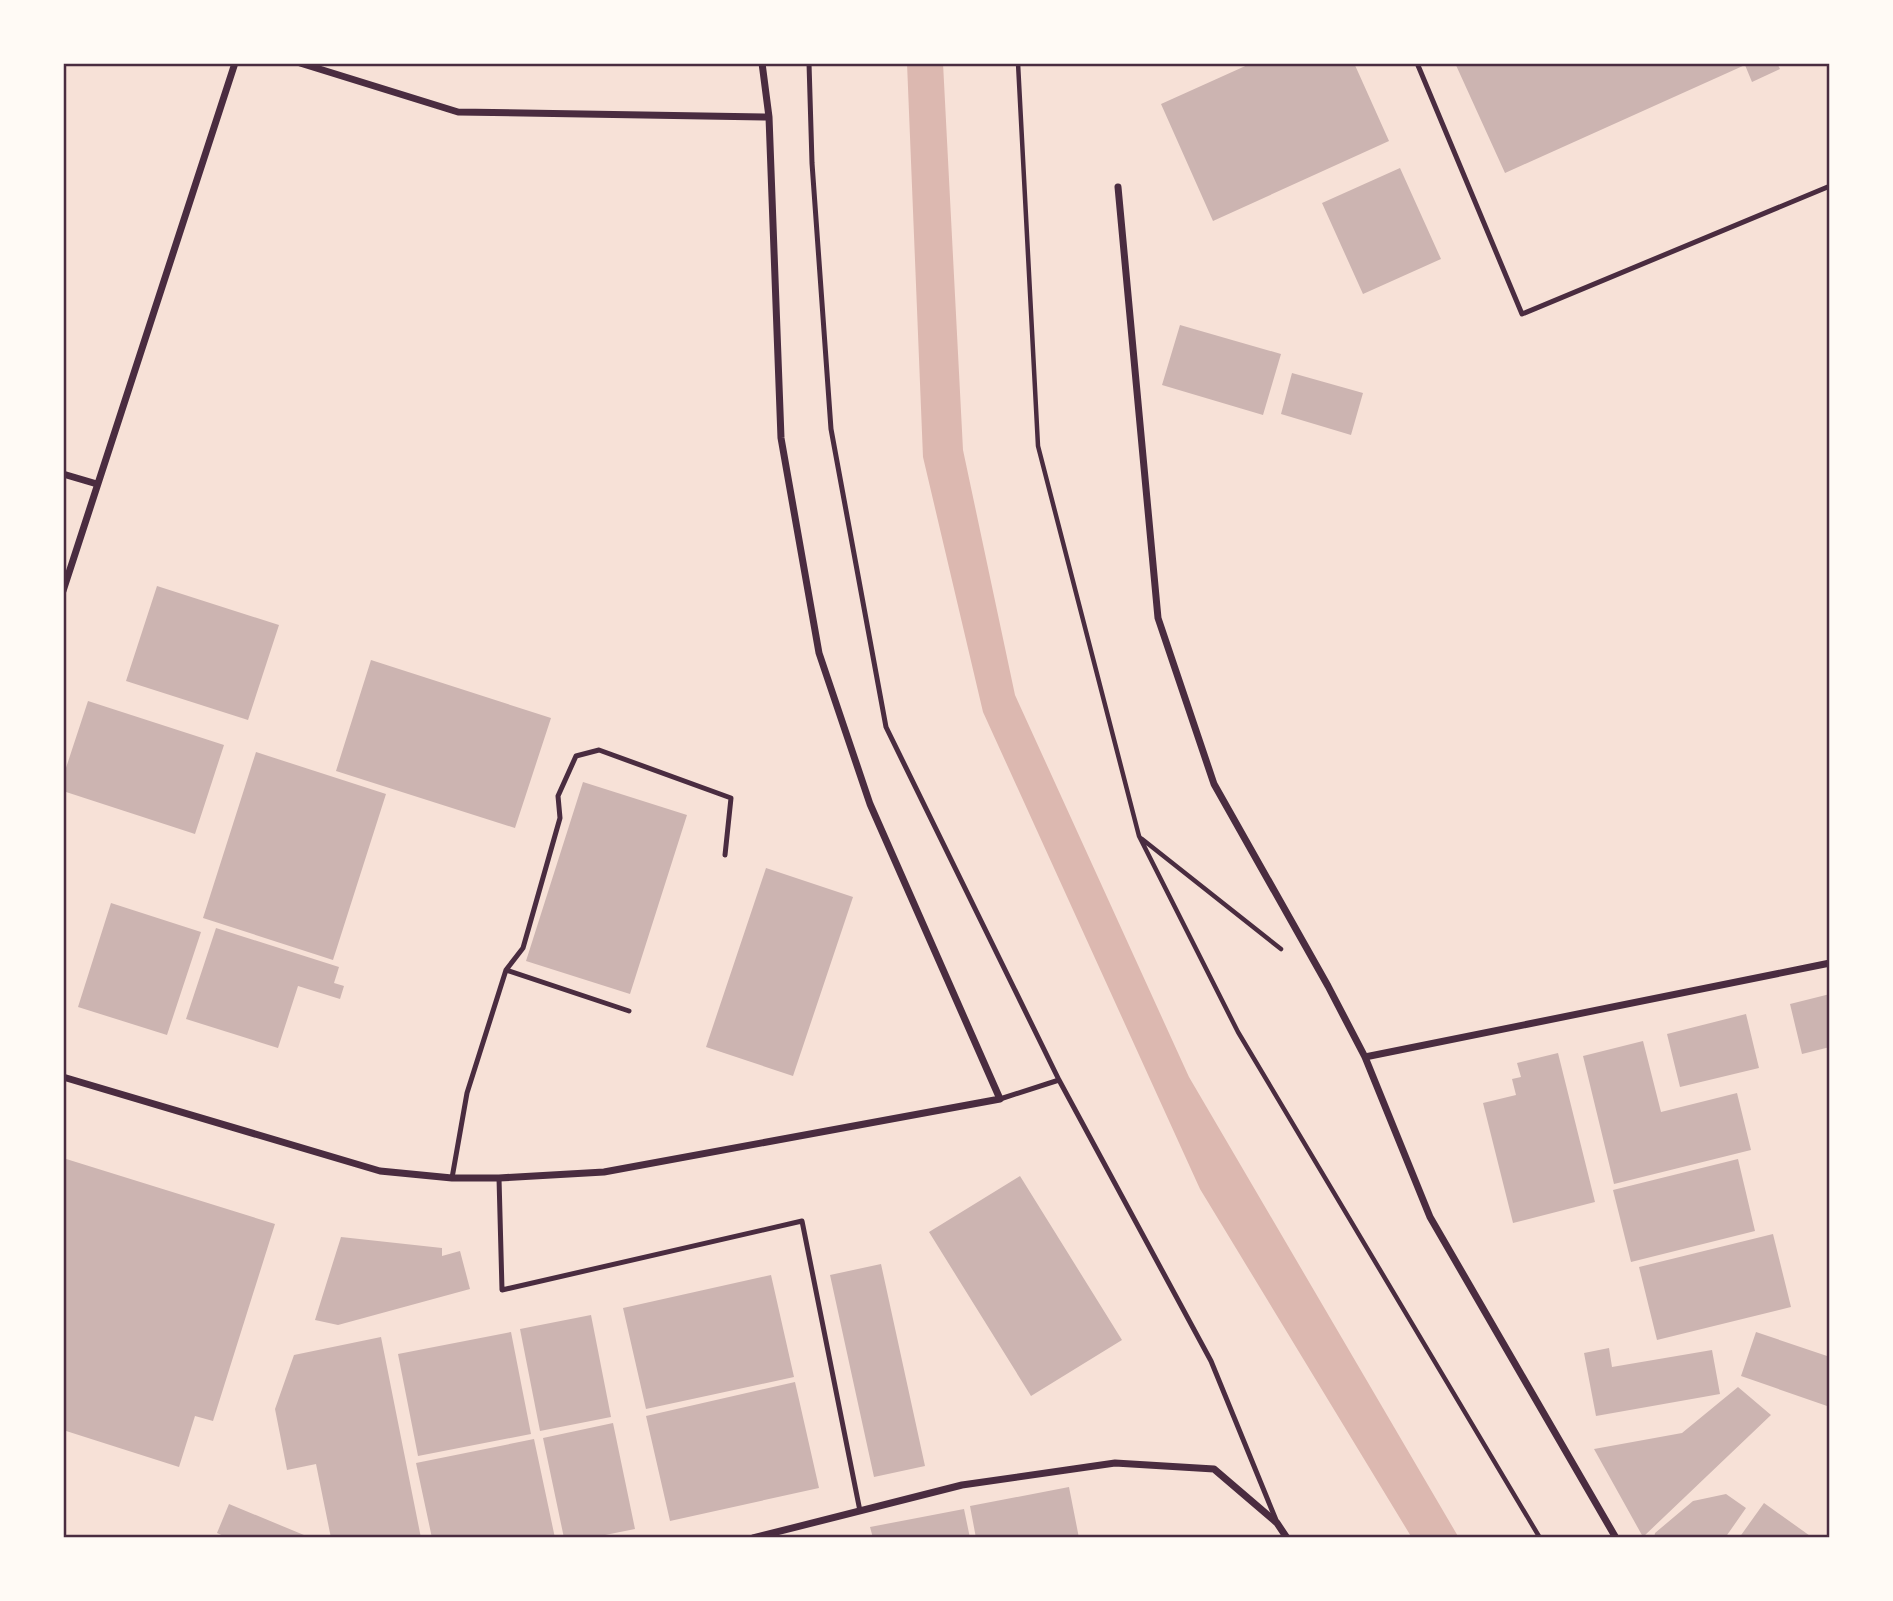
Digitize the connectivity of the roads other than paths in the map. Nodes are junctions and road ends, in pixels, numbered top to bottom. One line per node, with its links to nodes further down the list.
1 (235, 63): 10 (street)
2 (300, 63): 6 (street)
3 (762, 63): 6 (street)
4 (809, 63): 18 (lane)
5 (1417, 63): 7 (lane)
6 (769, 117): 19 (street)
7 (1830, 186)
8 (1118, 187): 16 (street)
9 (63, 474): 10 (street)
10 (97, 484): 11 (street)
11 (63, 591)
12 (725, 855): 14 (lane)
13 (1830, 963): 16 (street)
14 (506, 970): 15 (lane); 20 (lane)
15 (629, 1011)
16 (1365, 1057): 26 (street)
17 (63, 1077): 20 (street)
18 (1059, 1080): 19 (lane); 23 (lane)
19 (1000, 1100): 21 (street)
20 (452, 1178): 21 (street)
21 (499, 1178): 22 (lane)
22 (860, 1511): 23 (street); 24 (street)
23 (1278, 1523): 25 (street)
24 (754, 1538)
25 (1287, 1538)
26 (1616, 1538)

